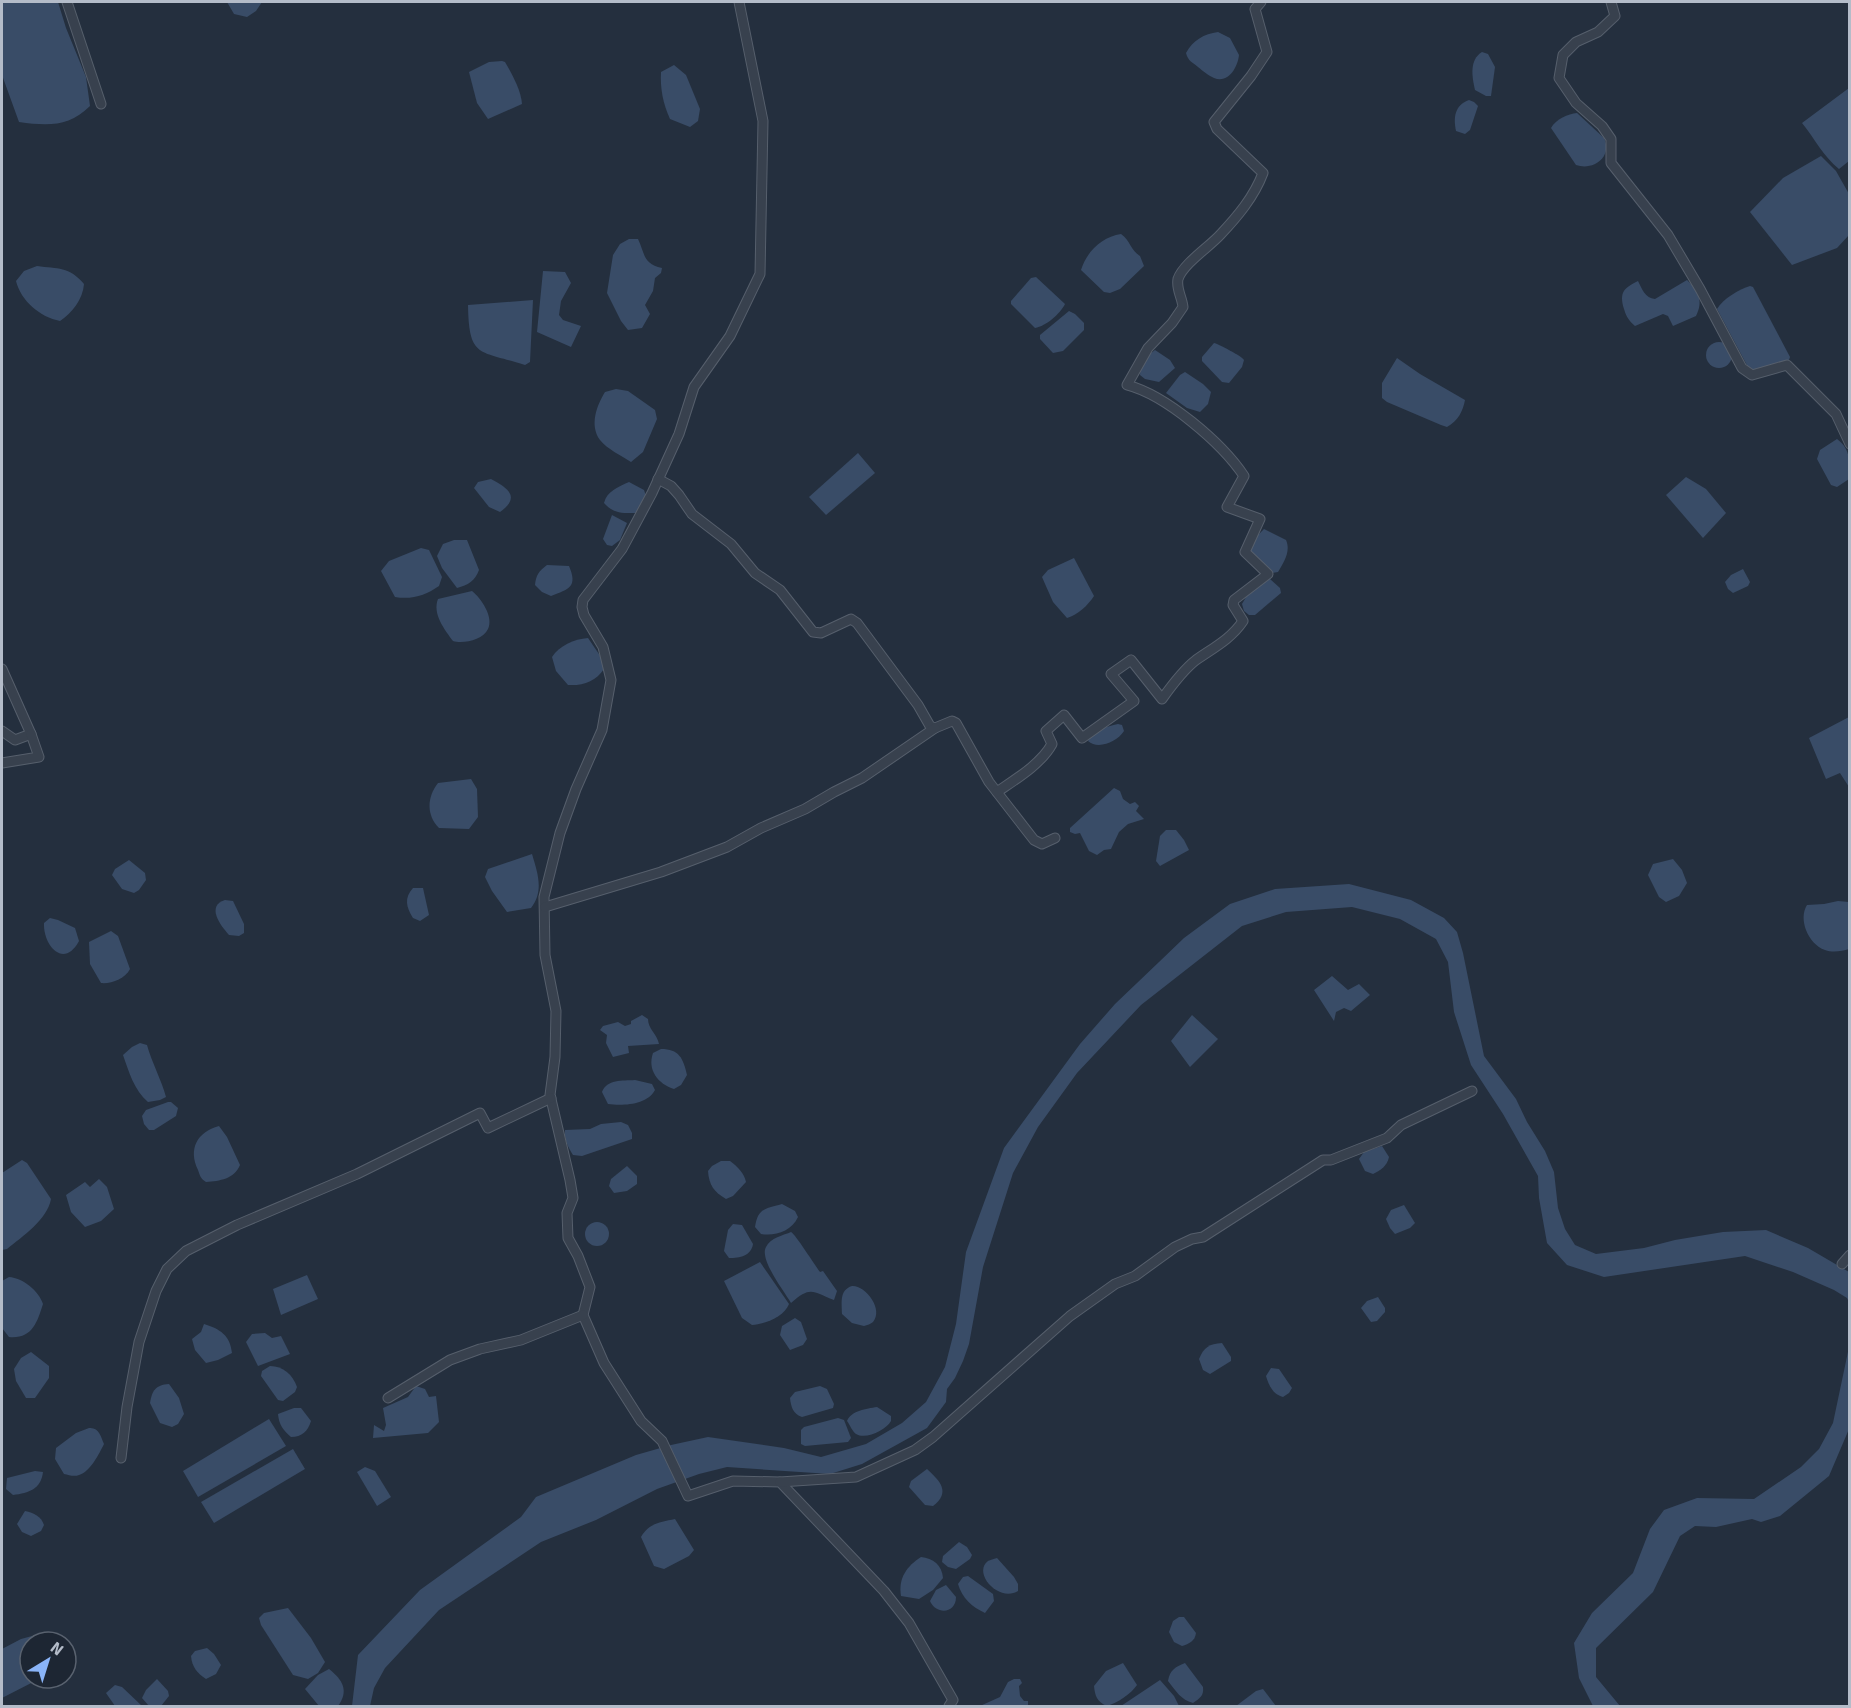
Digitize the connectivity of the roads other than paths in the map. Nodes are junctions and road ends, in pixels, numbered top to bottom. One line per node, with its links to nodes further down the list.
1 (67, 2): 5 (street)
2 (739, 2): 7 (street)
3 (1261, 2): 13 (street)
4 (1611, 2): 6 (street)
5 (101, 104)
6 (1850, 444)
7 (658, 479): 9 (street); 15 (street)
8 (2, 669): 11 (street)
9 (935, 728): 13 (street); 15 (street)
10 (2, 731): 11 (street)
11 (31, 734): 12 (street)
12 (2, 764)
13 (997, 792): 14 (street)
14 (1056, 838)
15 (545, 907): 17 (street)
16 (1472, 1090): 23 (street)
17 (551, 1098): 20 (street); 22 (street)
18 (1850, 1255): 19 (street)
19 (1842, 1264)
20 (583, 1315): 21 (street); 23 (street)
21 (388, 1398)
22 (121, 1458)
23 (780, 1482): 24 (street)
24 (949, 1707)

